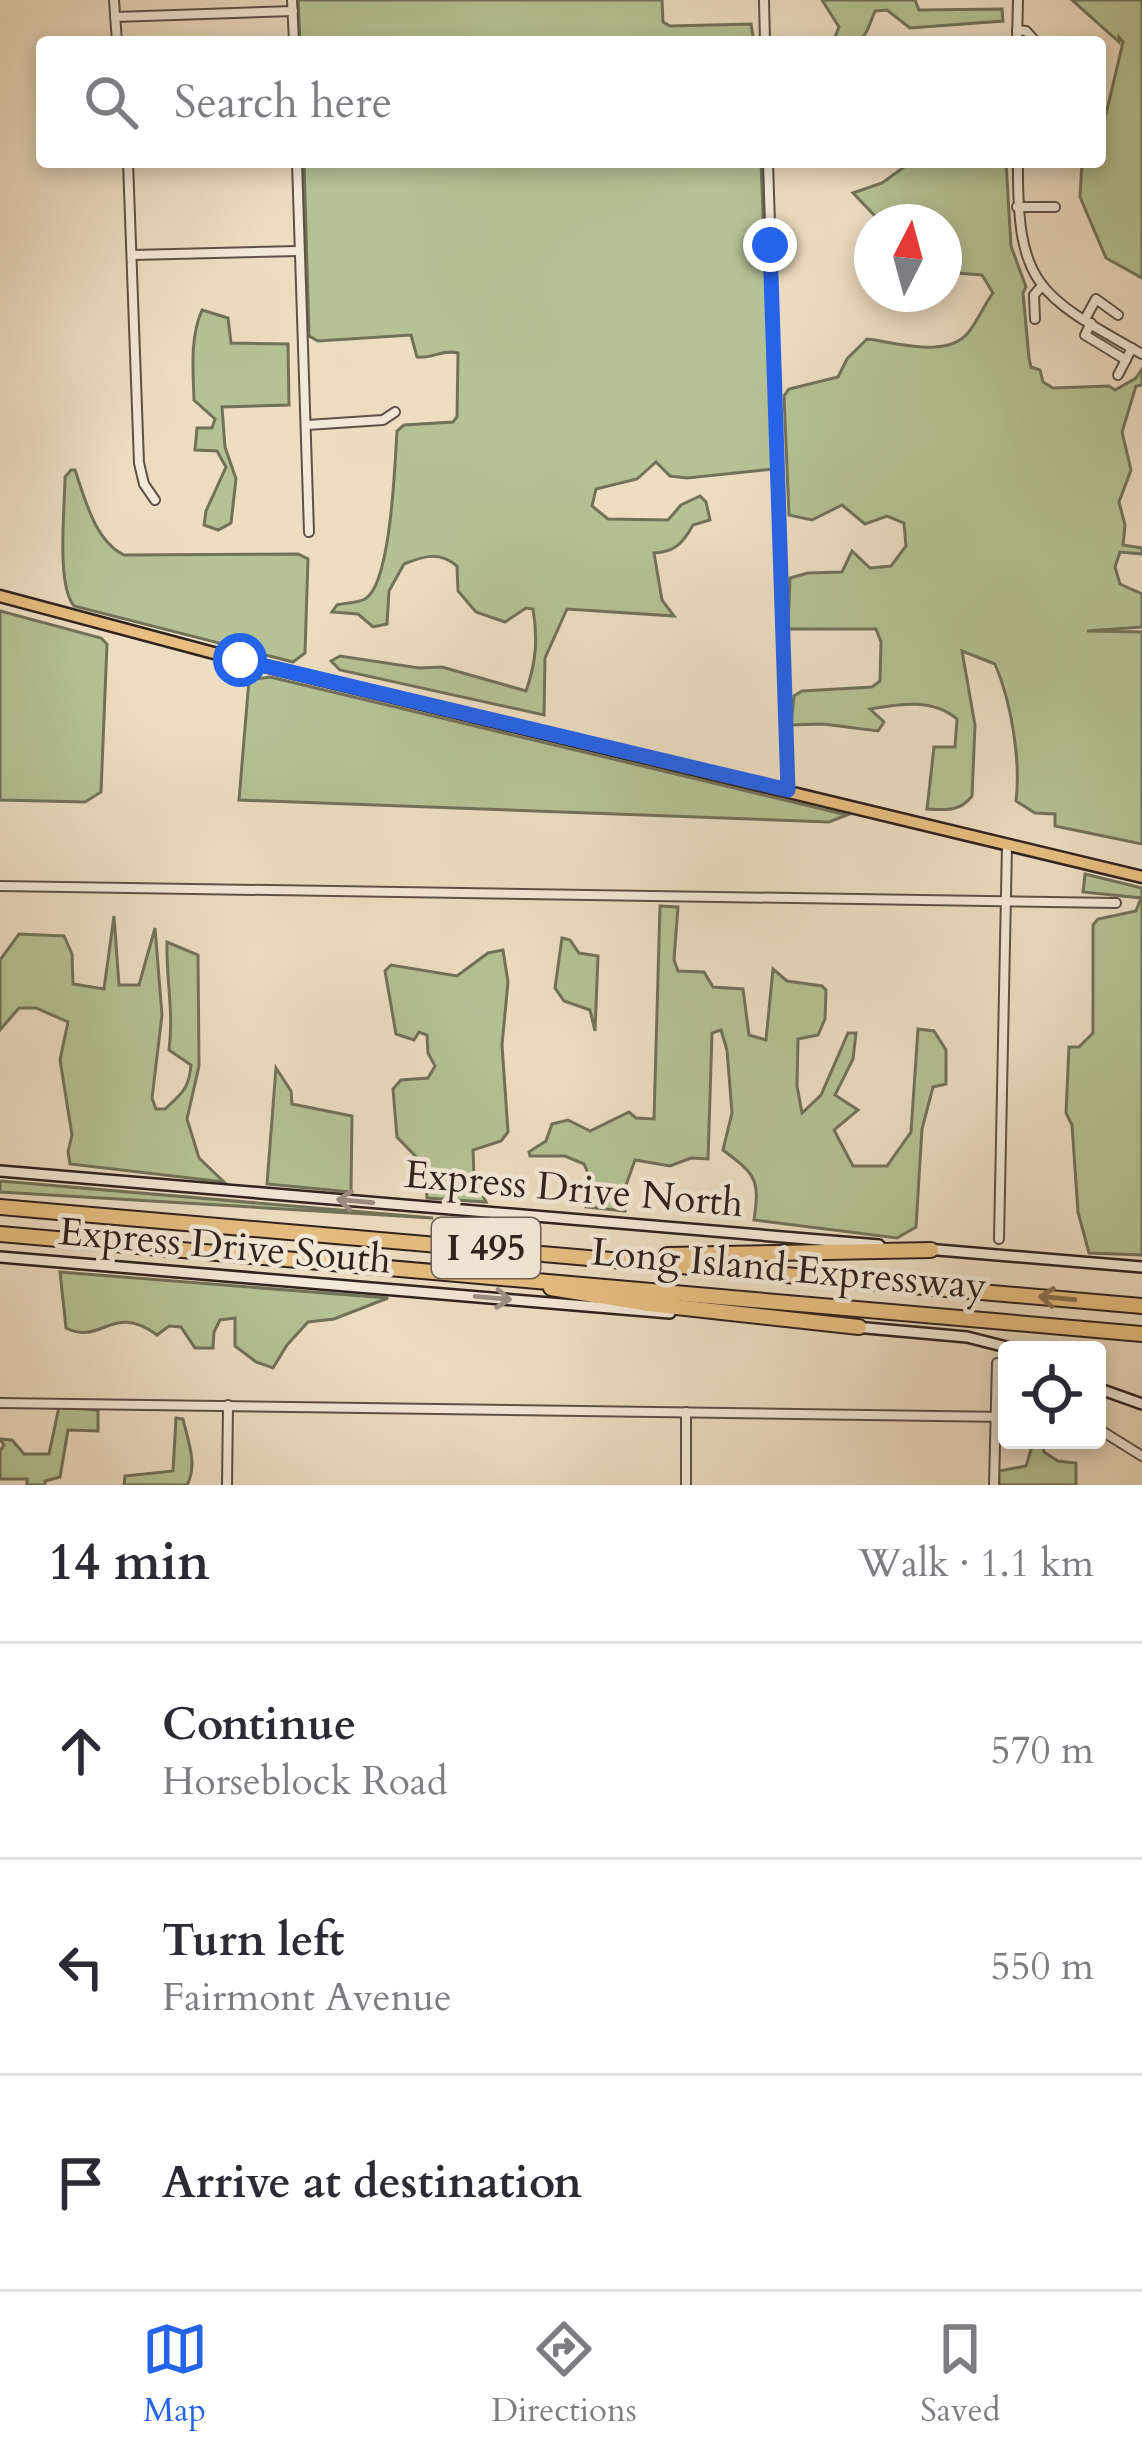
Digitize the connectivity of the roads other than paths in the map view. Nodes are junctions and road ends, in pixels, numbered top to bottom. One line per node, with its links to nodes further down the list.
1 (114, 0): 5 (street)
2 (764, 0): 9 (street)
3 (1018, 0): 6 (street)
4 (292, 5): 5 (street); 8 (street)
5 (115, 17): 7 (street)
6 (1017, 30): 10 (street); 11 (street)
7 (116, 36)
8 (294, 36)
9 (765, 36)
10 (1017, 36)
11 (1031, 36)
12 (128, 168): 19 (street)
13 (297, 168): 18 (street)
14 (768, 168): 33 (street)
15 (1018, 168): 17 (street)
16 (1054, 207): 17 (street)
17 (1017, 208): 20 (street)
18 (299, 251): 19 (street); 29 (street)
19 (131, 255): 30 (street)
20 (1042, 287): 22 (street); 23 (street)
21 (1118, 315): 23 (street)
22 (1035, 319)
23 (1088, 321): 24 (street); 26 (street)
24 (1132, 348): 25 (street); 26 (street)
25 (1142, 354)
26 (1126, 360): 27 (street)
27 (1118, 375)
28 (394, 412): 29 (street)
29 (308, 425): 31 (street)
30 (155, 500)
31 (309, 532)
32 (0, 596): 33 (main road)
33 (788, 790): 34 (main road)
34 (1007, 845): 35 (main road); 37 (street)
35 (1142, 877)
36 (0, 886): 37 (street)
37 (1006, 899): 38 (street); 42 (street)
38 (1116, 903)
39 (0, 1171): 43 (main road, Express Drive North, one-way to 39)
40 (0, 1207): 44 (highway, Long Island Expressway / I 495)
41 (0, 1234): 47 (highway, Long Island Expressway / I 495)
42 (1000, 1239)
43 (932, 1250): 44 (highway); 46 (main road, Express Drive North)
44 (562, 1255): 48 (highway, Long Island Expressway / I 495, one-way to 44)
45 (0, 1257): 49 (main road, Express Drive South, one-way to 49)
46 (1142, 1267)
47 (512, 1278): 49 (highway); 50 (highway, Long Island Expressway / I 495)
48 (1142, 1306)
49 (859, 1327): 51 (main road, Express Drive South)
50 (1142, 1334)
51 (998, 1345)
52 (997, 1363): 58 (street)
53 (1106, 1391): 55 (main road)
54 (0, 1402): 56 (street)
55 (1142, 1404)
56 (228, 1406): 57 (street); 61 (street)
57 (686, 1412): 58 (street); 62 (street)
58 (996, 1417): 63 (street)
59 (1106, 1434): 60 (street)
60 (1142, 1456)
61 (227, 1485)
62 (686, 1485)
63 (994, 1485)

